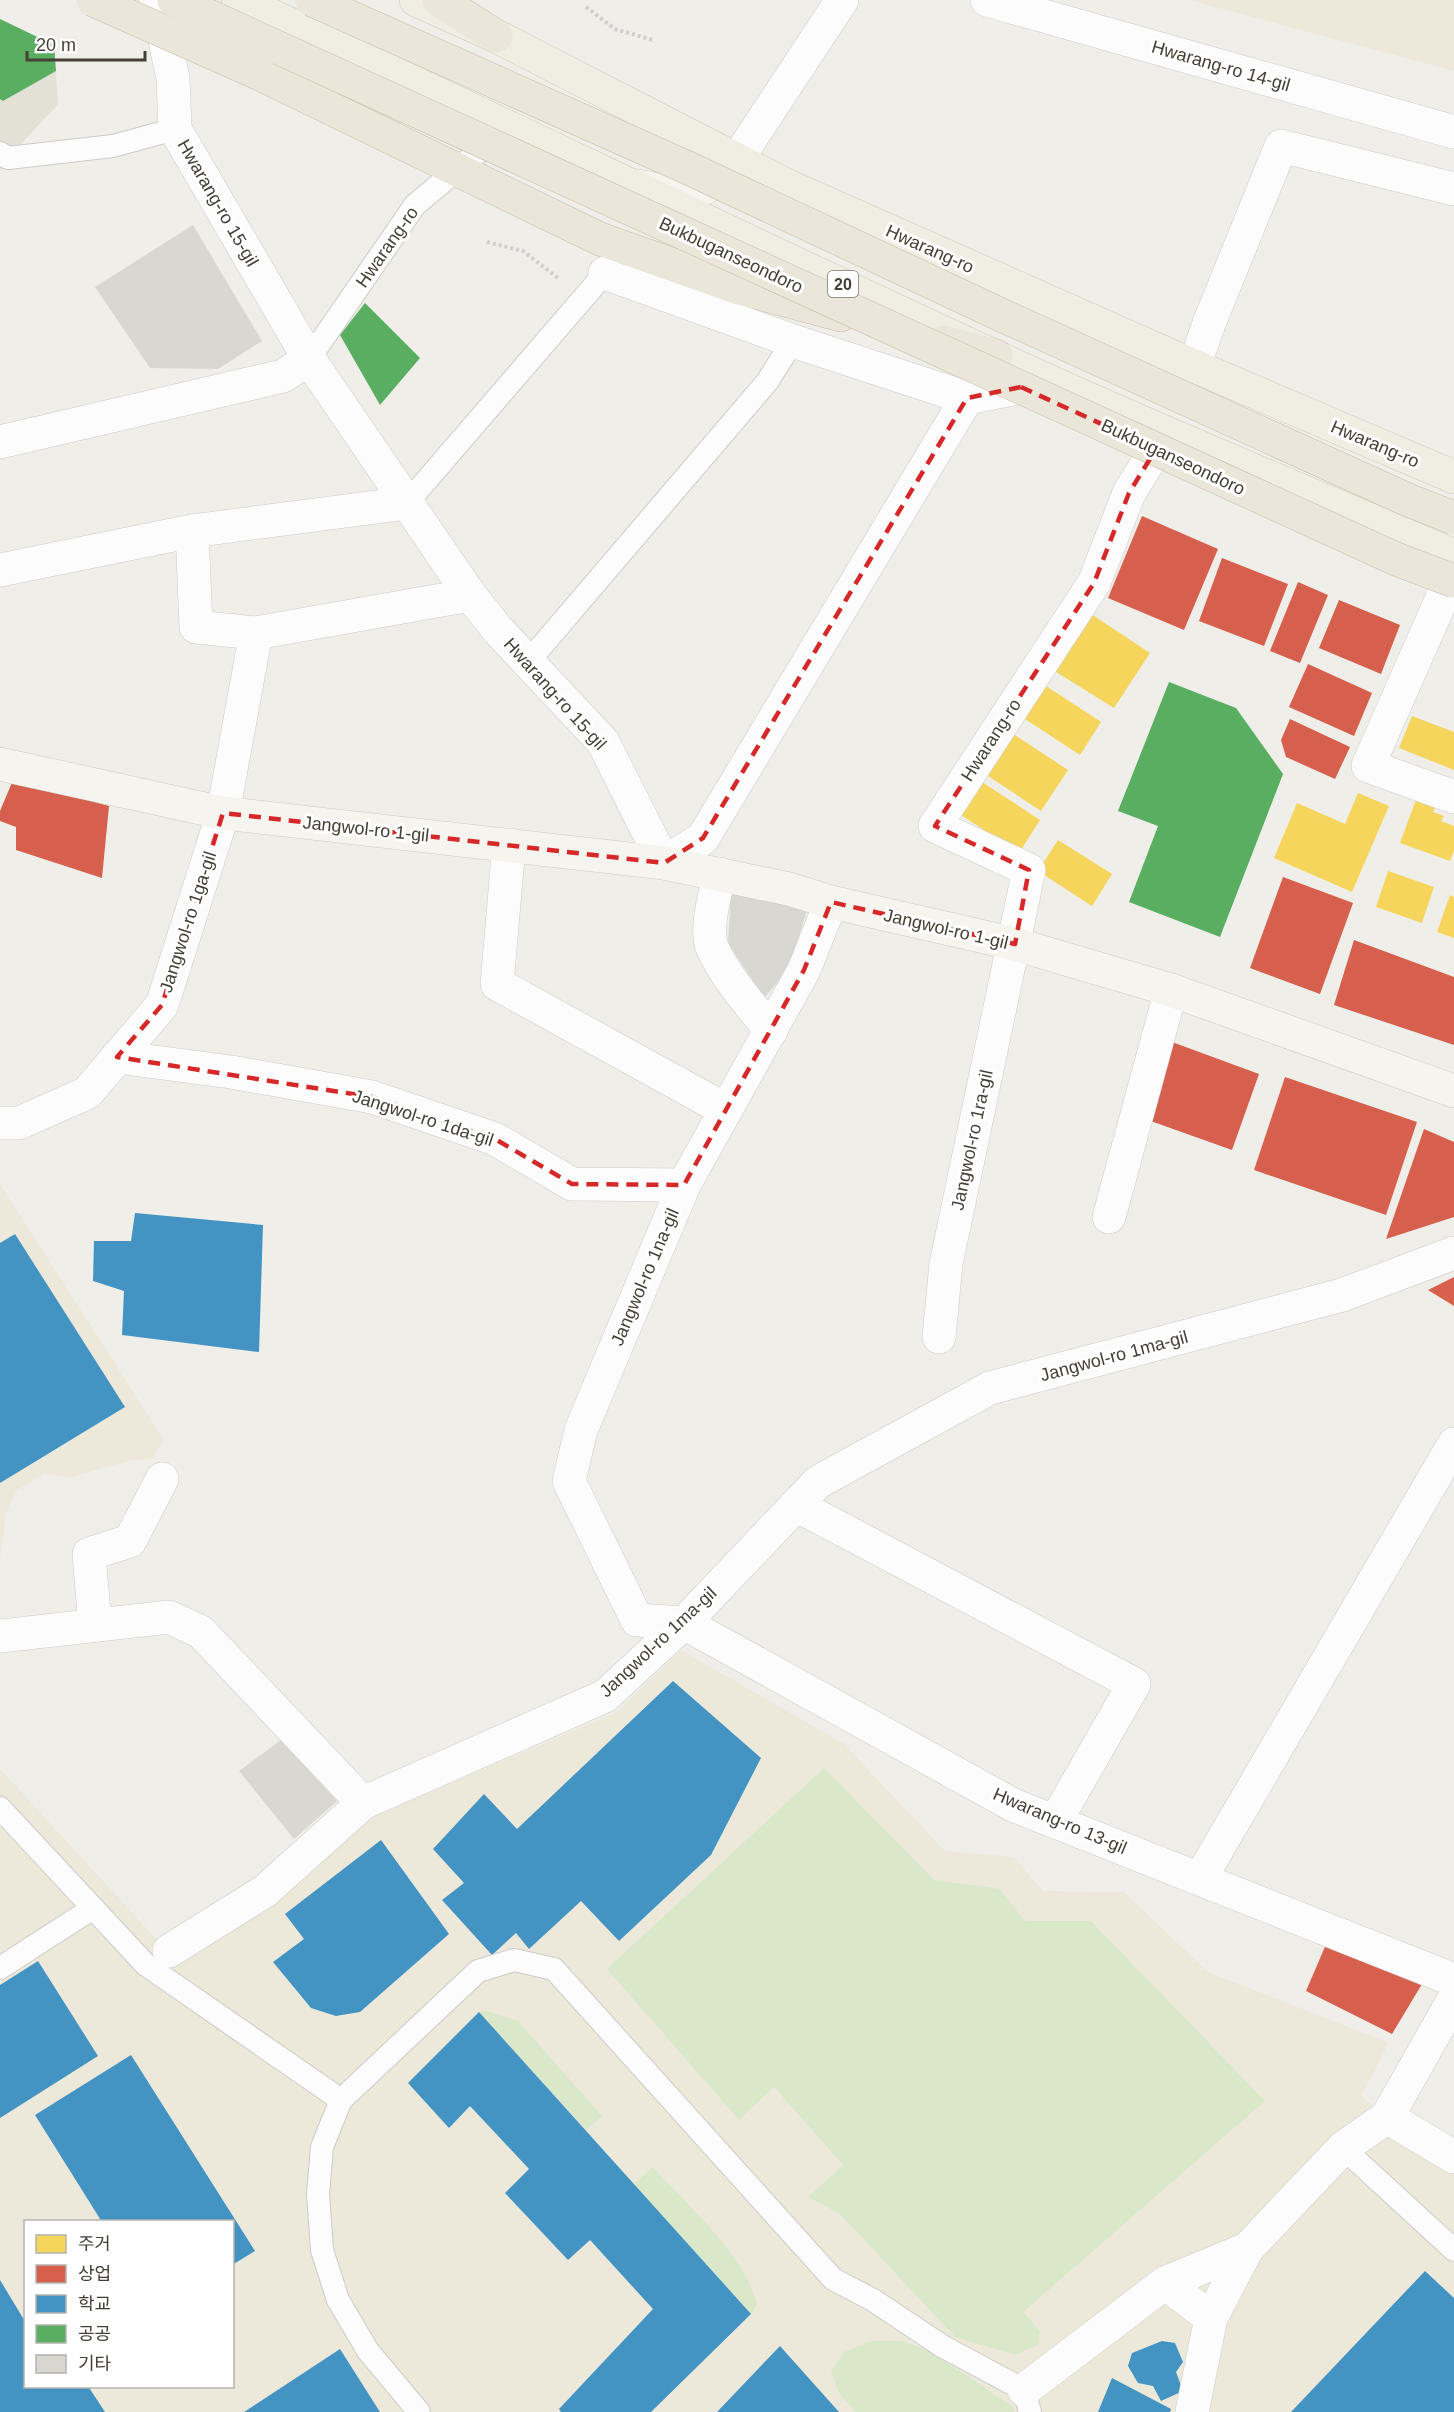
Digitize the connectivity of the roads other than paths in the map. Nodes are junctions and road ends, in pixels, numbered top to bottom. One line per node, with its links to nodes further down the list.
1 (93, 0): 20 (highway, bridge)
2 (156, 0): 12 (street, Hwarang-ro 15-gil)
3 (174, 0): 34 (highway, Bukbuganseondoro, bridge)
4 (238, 0): 11 (main road, 20)
5 (312, 0): 29 (highway, bridge)
6 (416, 0): 10 (main road, Hwarang-ro)
7 (439, 0): 10 (highway)
8 (842, 0): 15 (street)
9 (987, 0): 13 (street, Hwarang-ro 14-gil)
10 (496, 36): 15 (main road, Hwarang-ro)
11 (509, 126): 16 (main road, 20); 21 (lane, Hwarang-ro)
12 (175, 129): 14 (lane); 21 (street, Hwarang-ro 15-gil)
13 (1454, 132)
14 (3, 161)
15 (736, 161): 16 (street); 22 (main road, Hwarang-ro)
16 (623, 184): 20 (main road, 20)
17 (1454, 189): 22 (street)
18 (605, 273): 19 (street); 28 (lane)
19 (793, 341): 24 (street); 37 (lane)
20 (996, 356): 23 (main road, 20)
21 (309, 359): 26 (street); 28 (street, Hwarang-ro 15-gil)
22 (1194, 366): 27 (main road, Hwarang-ro)
23 (1051, 381): 24 (street); 25 (main road, 20)
24 (967, 398): 42 (street)
25 (1166, 433): 31 (main road, 20); 45 (street, Hwarang-ro)
26 (0, 442)
27 (1454, 477)
28 (407, 503): 30 (street); 35 (street, Hwarang-ro 15-gil)
29 (1454, 518)
30 (192, 531): 32 (street); 36 (street)
31 (1454, 556)
32 (0, 570)
33 (1454, 571): 39 (street)
34 (1454, 581)
35 (470, 595): 36 (street); 37 (street, Hwarang-ro 15-gil)
36 (256, 633): 40 (street)
37 (528, 662): 42 (street, Hwarang-ro 15-gil)
38 (0, 764): 40 (street, Jangwol-ro 1-gil)
39 (1454, 797)
40 (223, 813): 41 (street, Jangwol-ro 1-gil); 48 (street, Jangwol-ro 1ga-gil)
41 (509, 845): 42 (street, Jangwol-ro 1-gil); 50 (street)
42 (664, 863): 43 (street, Jangwol-ro 1-gil)
43 (720, 874): 44 (street, Jangwol-ro 1-gil); 47 (street)
44 (831, 902): 45 (street, Jangwol-ro 1-gil); 47 (street, Jangwol-ro 1na-gil)
45 (1015, 944): 46 (street, Jangwol-ro 1-gil); 55 (street, Jangwol-ro 1ra-gil)
46 (1171, 990): 49 (street, Jangwol-ro 1-gil); 53 (street)
47 (771, 1030): 50 (street, Jangwol-ro 1na-gil)
48 (117, 1057): 51 (street, Jangwol-ro 1ga-gil); 52 (street, Jangwol-ro 1da-gil)
49 (1454, 1091)
50 (726, 1110): 52 (street, Jangwol-ro 1na-gil)
51 (0, 1123)
52 (684, 1185): 59 (street, Jangwol-ro 1na-gil)
53 (1109, 1217)
54 (1454, 1253): 58 (street, Jangwol-ro 1ma-gil)
55 (939, 1337)
56 (1454, 1444): 65 (street)
57 (162, 1479): 60 (street)
58 (796, 1505): 59 (street, Jangwol-ro 1ma-gil); 64 (street)
59 (684, 1623): 62 (street, Jangwol-ro 1ma-gil); 64 (street, Hwarang-ro 13-gil)
60 (95, 1625): 61 (street); 62 (street)
61 (0, 1636)
62 (363, 1803): 67 (street, Jangwol-ro 1ma-gil)
63 (0, 1808): 66 (lane)
64 (1055, 1822): 65 (street, Hwarang-ro 13-gil)
65 (1200, 1879): 69 (street, Hwarang-ro 13-gil)
66 (93, 1908): 67 (lane); 68 (lane)
67 (157, 1958): 71 (lane)
68 (0, 1968)
69 (1454, 1980)
70 (1454, 1999): 72 (street)
71 (341, 2100): 79 (lane); 80 (lane)
72 (1387, 2117): 73 (street); 74 (street)
73 (1343, 2148): 75 (street); 76 (lane)
74 (1454, 2157)
75 (1247, 2249): 77 (street); 78 (street)
76 (1454, 2250)
77 (1165, 2283): 78 (street); 79 (street)
78 (1211, 2318): 81 (street)
79 (1027, 2401)
80 (419, 2412)
81 (1191, 2412)

